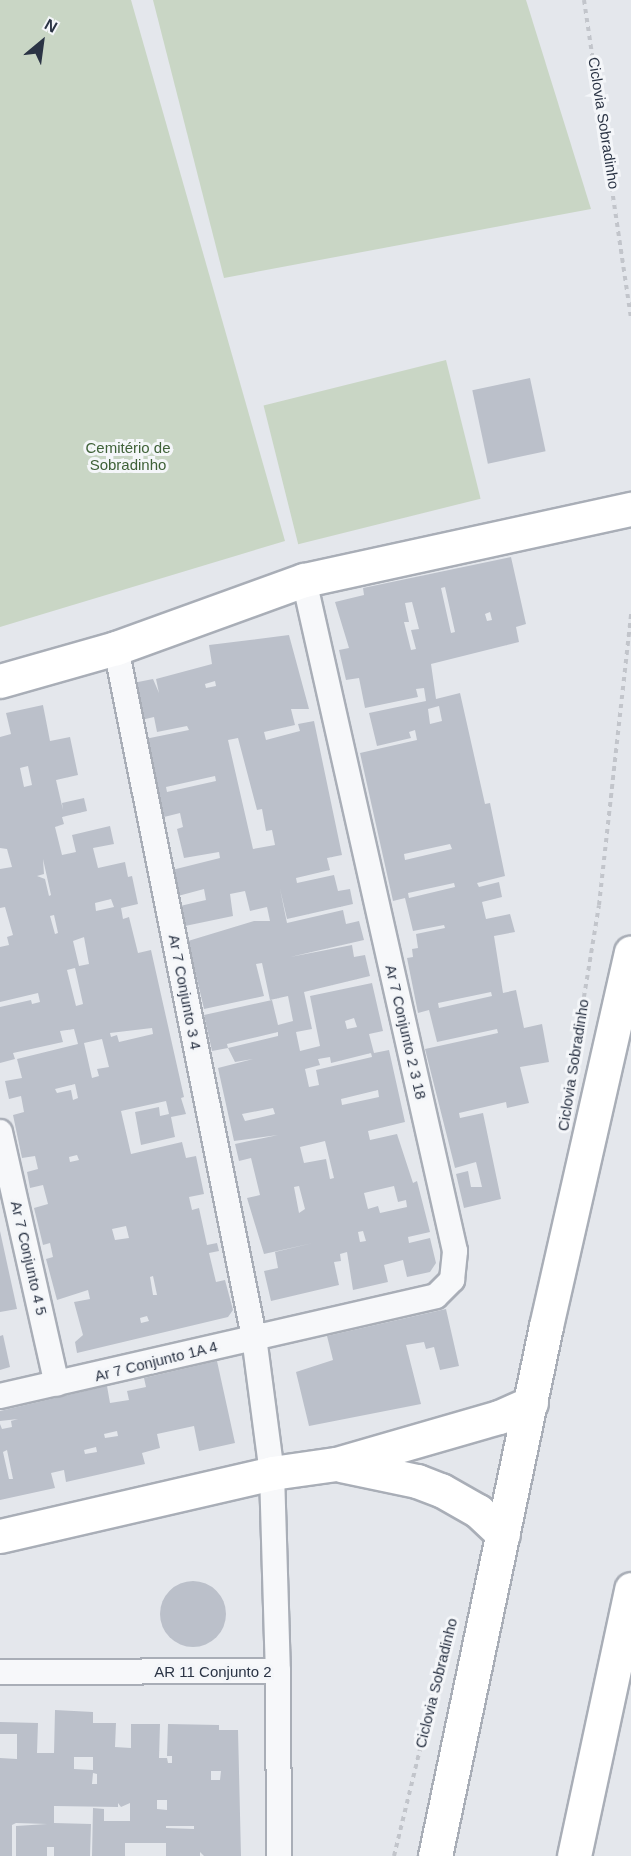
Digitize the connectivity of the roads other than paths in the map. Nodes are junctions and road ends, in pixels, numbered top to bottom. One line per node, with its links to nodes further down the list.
1 (631, 509): 2 (street)
2 (304, 580): 3 (street); 7 (street, Ar 7 Conjunto 2 3 18)
3 (116, 648): 4 (street); 7 (street, Ar 7 Conjunto 3 4)
4 (0, 681)
5 (631, 953): 10 (street)
6 (0, 1132): 8 (street, Ar 7 Conjunto 4 5)
7 (254, 1337): 8 (street, Ar 7 Conjunto 1A 4); 12 (street, Ar 7 Conjunto 3 4)
8 (57, 1384): 9 (street, Ar 7 Conjunto 1A 4)
9 (0, 1396)
10 (531, 1403): 11 (street); 13 (street)
11 (336, 1464): 12 (street); 13 (street)
12 (272, 1473): 14 (street); 16 (street, Ar 7 Conjunto 3 4)
13 (503, 1534): 19 (street)
14 (0, 1536)
15 (631, 1589): 20 (street)
16 (278, 1671): 17 (street, AR 11 Conjunto 2); 18 (street, AR 11 Conjunto 2)
17 (0, 1672)
18 (279, 1856)
19 (435, 1856)
20 (574, 1856)

